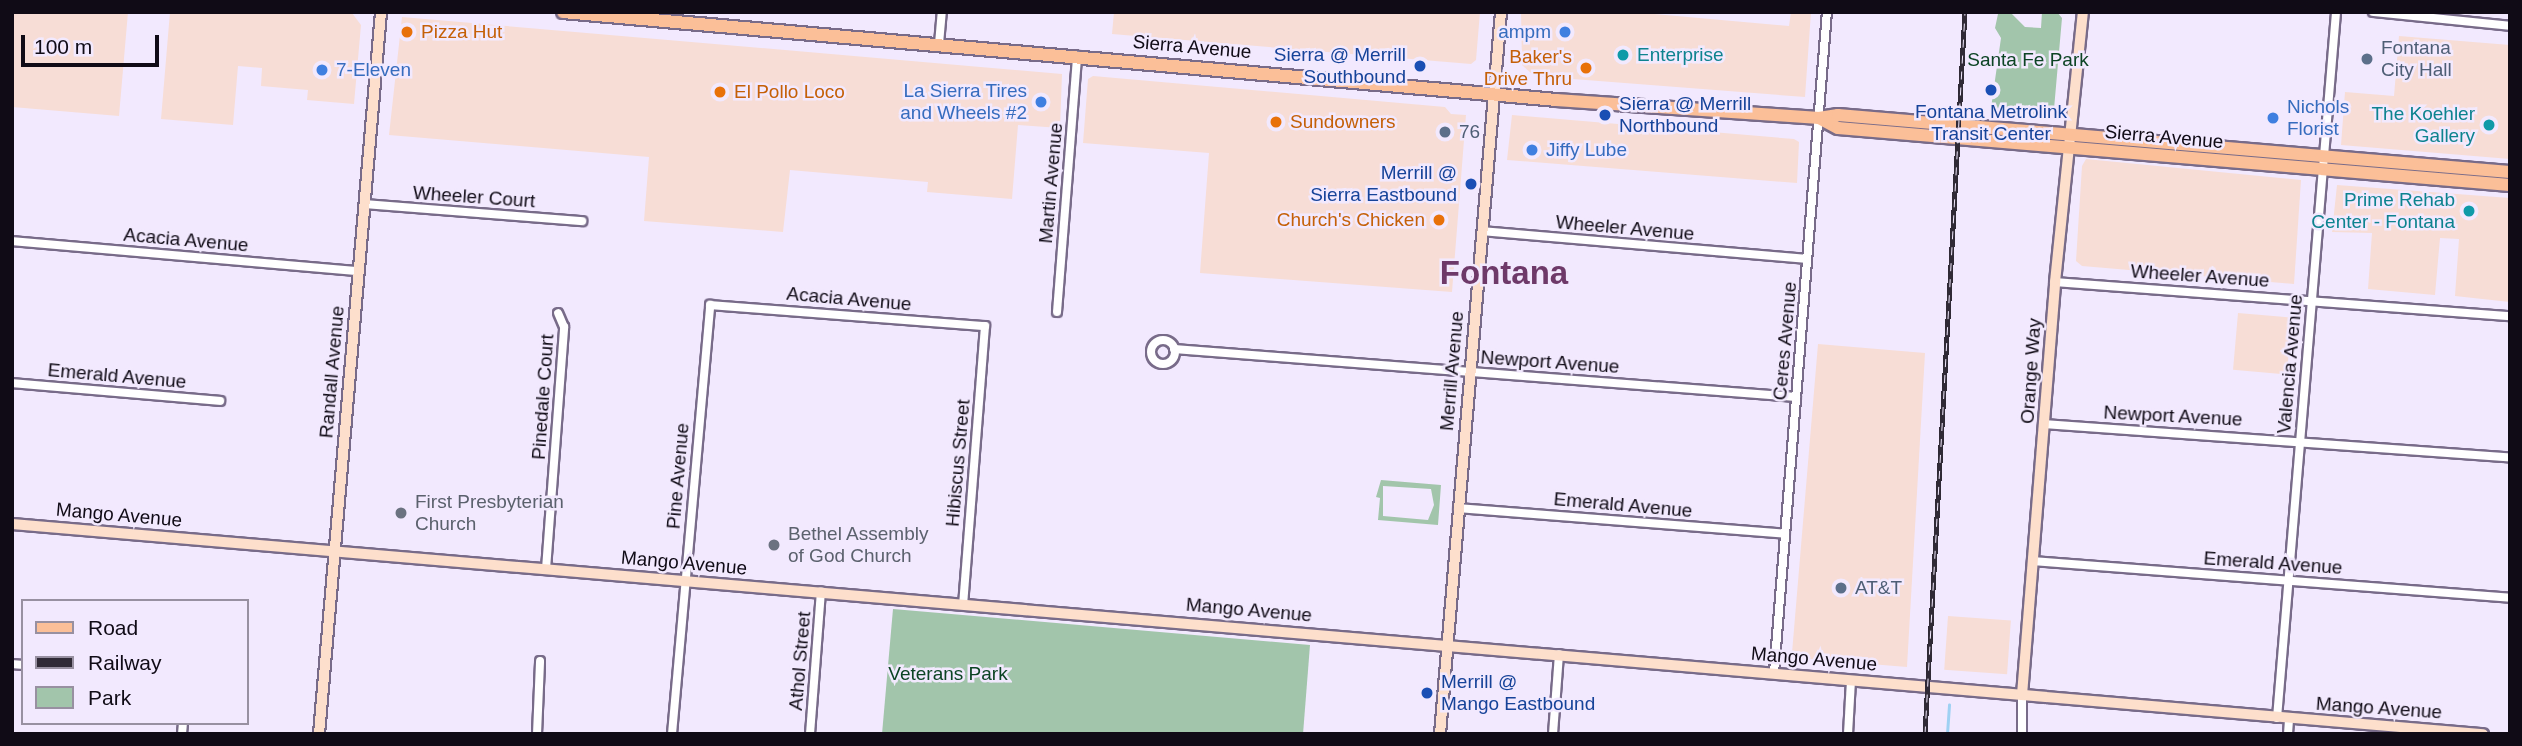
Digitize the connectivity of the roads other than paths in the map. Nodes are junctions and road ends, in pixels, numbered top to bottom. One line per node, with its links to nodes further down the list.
1 (380, 12): 18 (street, Randall Avenue)
2 (563, 12): 10 (main road, Sierra Avenue)
3 (942, 12): 10 (street)
4 (1502, 12): 12 (street, Merrill Avenue)
5 (1827, 12): 13 (street, Ceres Avenue)
6 (2083, 12): 14 (street, Orange Way)
7 (2336, 12): 15 (street, Valencia Avenue)
8 (2372, 12): 9 (street)
9 (2510, 26)
10 (939, 44): 11 (main road, Sierra Avenue)
11 (1077, 56): 12 (main road, Sierra Avenue); 27 (street, Martin Avenue)
12 (1495, 93): 13 (main road, Sierra Avenue); 20 (street, Merrill Avenue)
13 (1819, 118): 14 (main road, Sierra Avenue); 22 (street, Ceres Avenue)
14 (2071, 142): 15 (main road, Sierra Avenue); 24 (street, Orange Way)
15 (2323, 163): 16 (main road, Sierra Avenue); 17 (main road, Sierra Avenue); 25 (street, Valencia Avenue)
16 (2510, 172)
17 (2510, 185)
18 (365, 204): 19 (street, Wheeler Court); 23 (street, Randall Avenue)
19 (582, 221)
20 (1482, 231): 22 (street, Wheeler Avenue); 32 (street, Merrill Avenue)
21 (12, 241): 23 (street, Acacia Avenue)
22 (1807, 259): 34 (street, Ceres Avenue)
23 (358, 271): 42 (street, Randall Avenue)
24 (2055, 282): 25 (street, Wheeler Avenue); 36 (street, Orange Way)
25 (2311, 300): 29 (street, Wheeler Avenue); 37 (street, Valencia Avenue)
26 (710, 305): 30 (street, Acacia Avenue); 46 (street, Pine Avenue)
27 (1057, 312)
28 (558, 313): 44 (street, Pinedale Court)
29 (2510, 316)
30 (985, 326): 49 (street, Hibiscus Street)
31 (1174, 349): 32 (street, Newport Avenue)
32 (1470, 371): 34 (street, Newport Avenue); 39 (street, Merrill Avenue)
33 (12, 383): 35 (street, Emerald Avenue)
34 (1796, 397): 41 (street, Ceres Avenue)
35 (220, 401)
36 (2044, 424): 37 (street, Newport Avenue); 43 (street, Orange Way)
37 (2300, 439): 38 (street, Newport Avenue); 45 (street, Valencia Avenue)
38 (2510, 457)
39 (1458, 508): 41 (street, Emerald Avenue); 50 (street, Merrill Avenue)
40 (12, 524): 42 (street, Mango Avenue)
41 (1785, 534): 53 (street, Ceres Avenue)
42 (335, 551): 44 (street, Mango Avenue); 57 (street, Randall Avenue)
43 (2033, 561): 45 (street, Emerald Avenue); 55 (street, Orange Way)
44 (546, 569): 46 (street, Mango Avenue)
45 (2289, 580): 48 (street, Emerald Avenue); 56 (street, Valencia Avenue)
46 (685, 581): 47 (street, Mango Avenue); 59 (street, Pine Avenue)
47 (821, 591): 49 (street, Mango Avenue); 60 (street, Athol Street)
48 (2510, 598)
49 (963, 603): 50 (street, Mango Avenue)
50 (1446, 644): 51 (street, Mango Avenue); 61 (street, Merrill Avenue)
51 (1559, 654): 53 (street, Mango Avenue); 62 (street)
52 (540, 661): 58 (street)
53 (1774, 673): 54 (street, Mango Avenue)
54 (1851, 680): 55 (street, Mango Avenue); 63 (street)
55 (2022, 695): 56 (street, Mango Avenue); 64 (street, Orange Way)
56 (2283, 718): 65 (street, Valencia Avenue); 66 (street, Mango Avenue)
57 (319, 734)
58 (537, 734)
59 (672, 734)
60 (810, 734)
61 (1440, 734)
62 (1553, 734)
63 (1847, 734)
64 (2022, 734)
65 (2288, 734)
66 (2483, 734)

